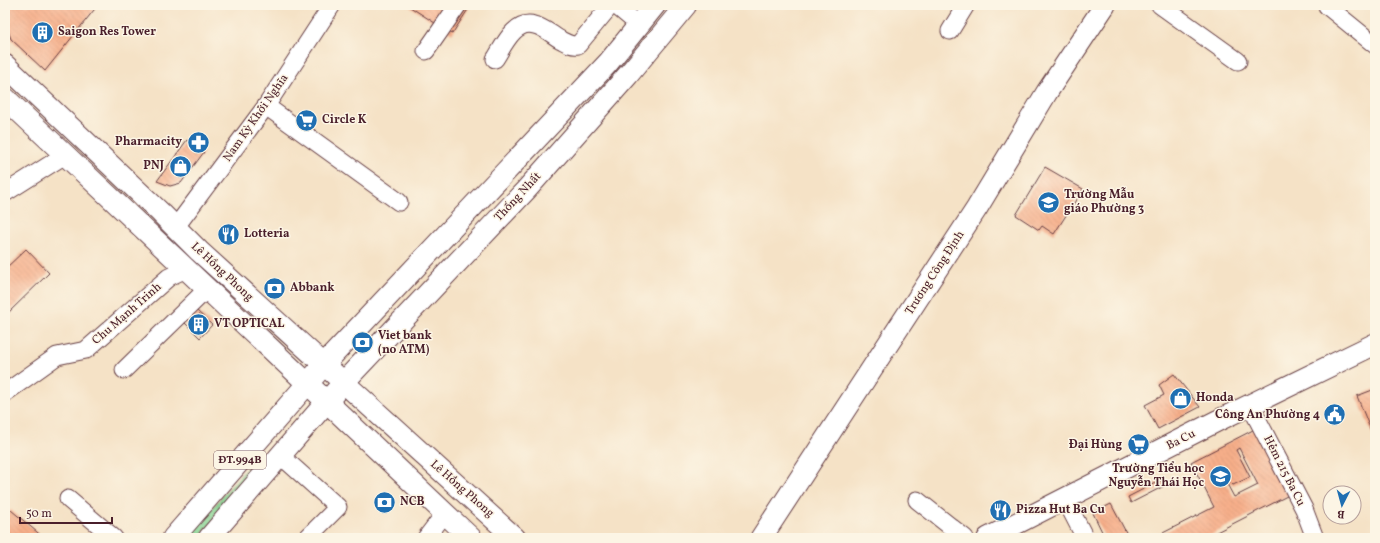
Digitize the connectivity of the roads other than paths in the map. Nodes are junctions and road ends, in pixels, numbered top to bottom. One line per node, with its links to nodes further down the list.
1 (332, 5): 19 (street, Nam Kỳ Khởi Nghĩa)
2 (458, 5): 14 (street)
3 (611, 5): 15 (street)
4 (615, 5): 11 (street)
5 (655, 5): 11 (main road)
6 (686, 5): 22 (main road, Thống Nhất)
7 (966, 5): 12 (street)
8 (1105, 5): 50 (main road, Trương Công Định)
9 (1160, 5): 16 (street)
10 (1327, 6): 13 (street)
11 (639, 25): 21 (main road)
12 (950, 31)
13 (1375, 45)
14 (426, 51)
15 (495, 59)
16 (1238, 61)
17 (5, 65): 25 (main road, Lê Hồng Phong)
18 (5, 98): 20 (main road, Lê Hồng Phong)
19 (266, 106): 24 (street); 25 (street, Nam Kỳ Khởi Nghĩa)
20 (65, 155): 23 (street); 26 (main road, Lê Hồng Phong)
21 (504, 172): 22 (main road); 31 (main road)
22 (526, 190): 33 (main road, Thống Nhất)
23 (5, 193)
24 (399, 202)
25 (175, 228): 26 (main road); 27 (main road, Lê Hồng Phong)
26 (162, 247): 28 (main road, Lê Hồng Phong)
27 (199, 251): 28 (main road); 31 (main road, Lê Hồng Phong)
28 (186, 269): 29 (main road, Lê Hồng Phong); 35 (street, Chu Mạnh Trinh)
29 (207, 289): 32 (street); 34 (main road, Lê Hồng Phong)
30 (1375, 344): 37 (main road, Ba Cu)
31 (324, 365): 33 (main road, Lê Hồng Phong); 34 (main road)
32 (124, 370)
33 (343, 383): 36 (main road, Thống Nhất); 49 (main road, Lê Hồng Phong)
34 (308, 384): 36 (main road, Lê Hồng Phong); 44 (main road, ĐT.994B)
35 (5, 393)
36 (327, 402): 38 (main road, ĐT.994B); 42 (main road, Lê Hồng Phong)
37 (1250, 405): 40 (main road, Ba Cu); 54 (street, Hẻm 215 Ba Cu)
38 (280, 455): 45 (main road, ĐT.994B); 46 (street)
39 (68, 499): 43 (street)
40 (1064, 499): 52 (main road, Ba Cu); 53 (street)
41 (917, 500): 51 (street)
42 (445, 513): 47 (street); 48 (main road, Lê Hồng Phong)
43 (114, 538)
44 (173, 538)
45 (209, 538)
46 (307, 538)
47 (426, 538)
48 (471, 538)
49 (515, 538)
50 (761, 538)
51 (964, 538)
52 (988, 538)
53 (1085, 538)
54 (1315, 538)

